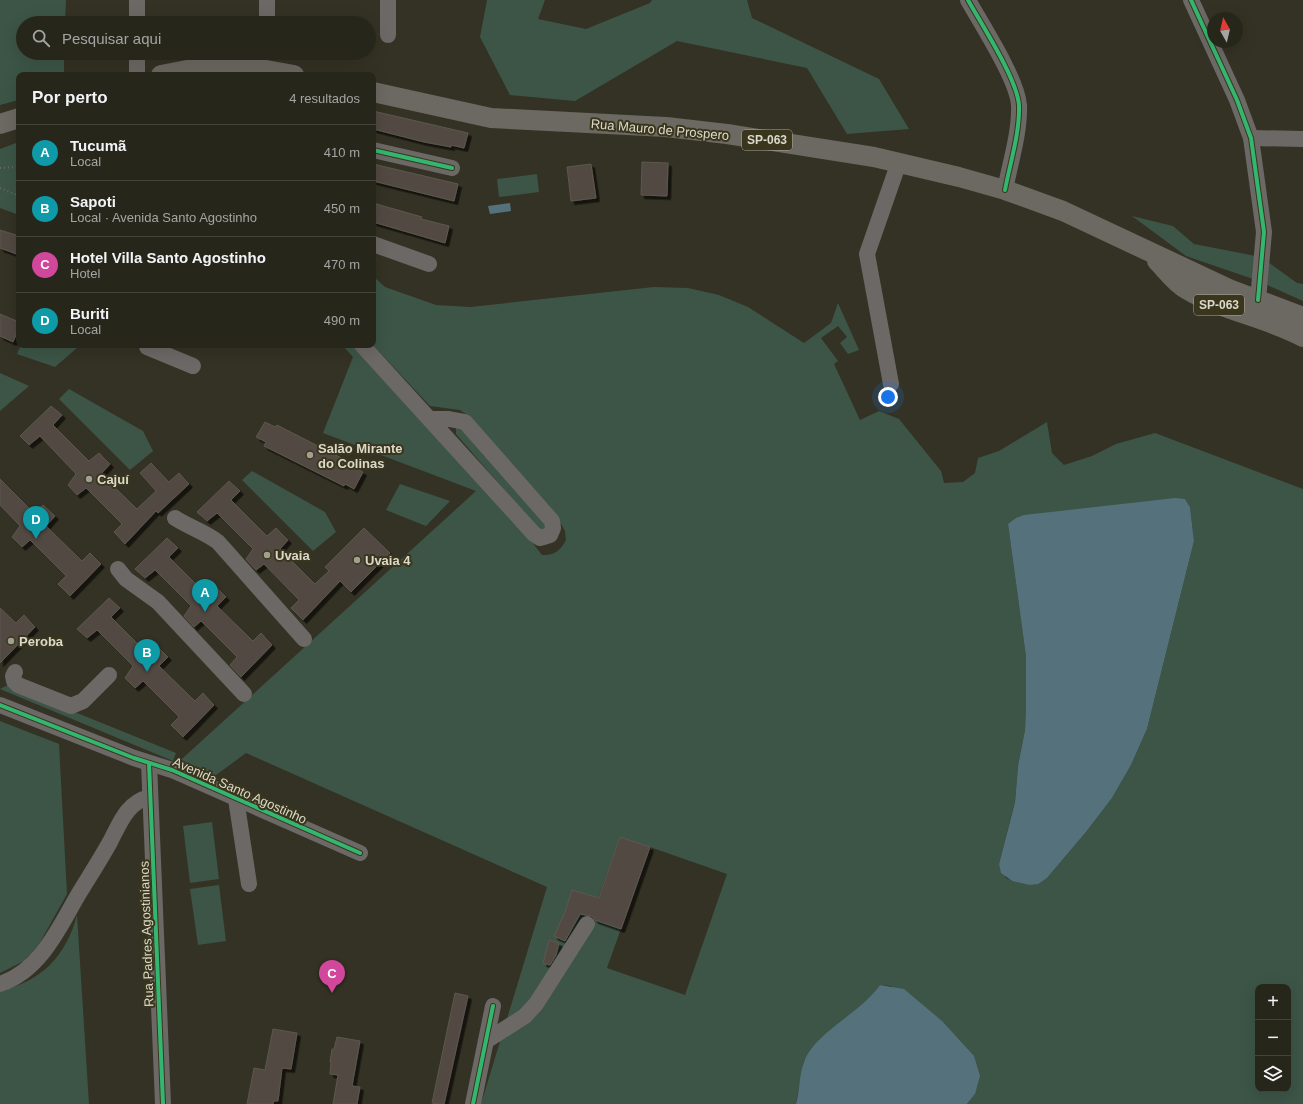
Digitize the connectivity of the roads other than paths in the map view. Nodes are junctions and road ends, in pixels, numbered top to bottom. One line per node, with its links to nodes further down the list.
1 (137, 0): 6 (street)
2 (266, 0): 7 (street)
3 (388, 0): 8 (street)
4 (968, 0): 22 (street)
5 (1191, 0): 17 (street)
6 (137, 16)
7 (267, 16)
8 (388, 36)
9 (137, 60): 11 (street)
10 (240, 70): 12 (main road); 13 (main road)
11 (137, 72)
12 (177, 72)
13 (260, 72)
14 (376, 93): 20 (main road, Rua Mauro de Prospero / SP-063)
15 (16, 119): 16 (main road)
16 (0, 124)
17 (1250, 138): 18 (street); 26 (street)
18 (1303, 139)
19 (376, 151): 21 (street)
20 (899, 162): 22 (main road, Rua Mauro de Prospero / SP-063); 32 (street)
21 (452, 168)
22 (1004, 190): 24 (main road, Rua Mauro de Prospero / SP-063)
23 (376, 245): 25 (street)
24 (1147, 252): 26 (main road, Rua Mauro de Prospero / SP-063); 28 (main road, Rua Mauro de Prospero / SP-063)
25 (429, 264)
26 (1258, 300): 27 (main road, Rua Mauro de Prospero / SP-063)
27 (1303, 317)
28 (1303, 337)
29 (149, 348): 31 (street)
30 (365, 348): 33 (street)
31 (194, 366)
32 (890, 384)
33 (431, 419): 33 (street)
34 (175, 518): 36 (street)
35 (118, 569): 39 (street)
36 (304, 639)
37 (9, 673): 38 (street)
38 (109, 675)
39 (244, 694)
40 (0, 705): 41 (street, Avenida Santo Agostinho)
41 (149, 763): 42 (street, Rua Padres Agostinianos); 43 (street, Avenida Santo Agostinho)
42 (150, 797): 47 (street); 50 (street, Rua Padres Agostinianos)
43 (236, 799): 44 (street, Avenida Santo Agostinho); 45 (street)
44 (360, 853)
45 (250, 884)
46 (587, 924): 49 (street)
47 (0, 984)
48 (493, 1006): 49 (street)
49 (486, 1041): 51 (street)
50 (163, 1104)
51 (473, 1104)

